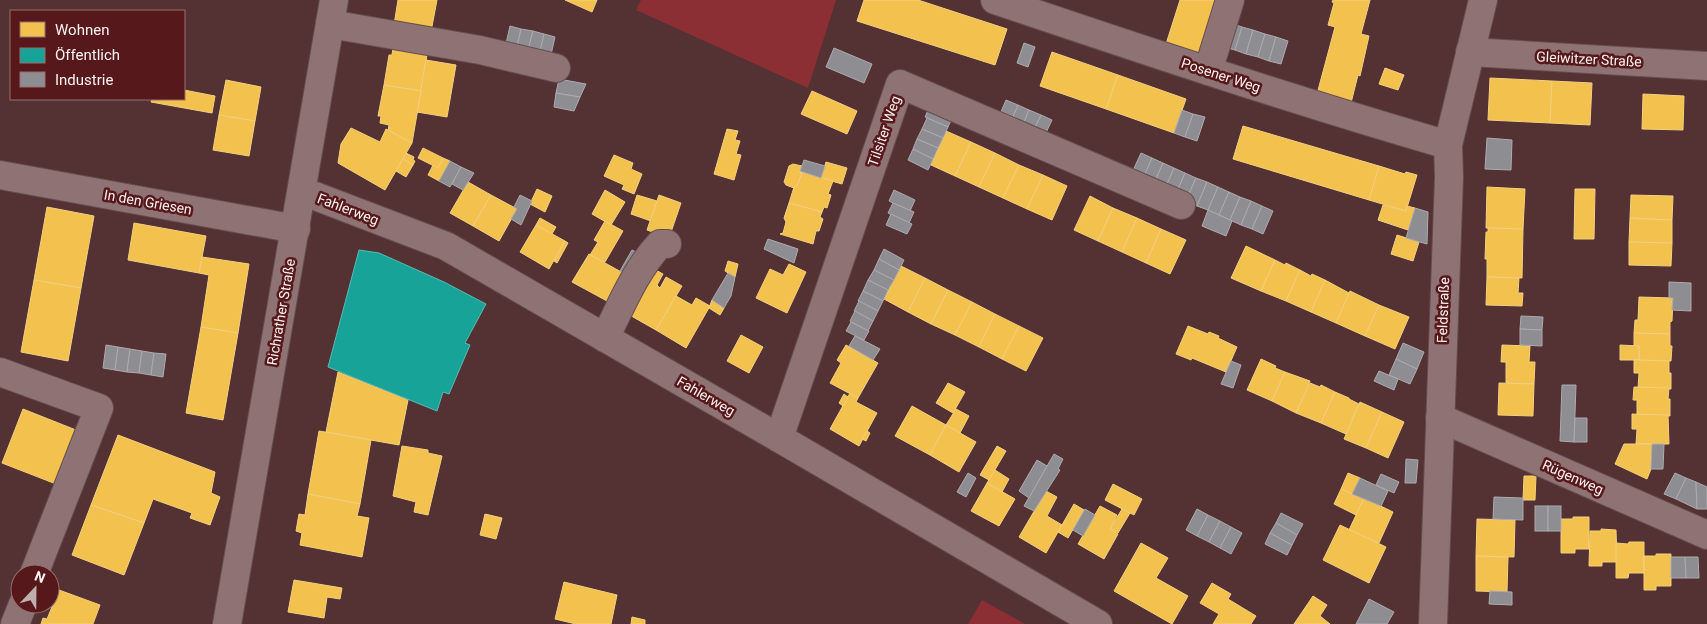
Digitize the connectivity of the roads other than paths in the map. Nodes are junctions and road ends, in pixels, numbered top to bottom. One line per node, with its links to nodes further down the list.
1 (995, 0): 4 (street, Posener Weg)
2 (1230, 0): 9 (street)
3 (1483, 0): 6 (street, Feldstraße)
4 (1054, 9): 9 (street, Posener Weg)
5 (332, 12): 8 (street); 12 (street, Richrather Straße)
6 (1470, 52): 7 (street, Gleiwitzer Straße); 10 (street, Feldstraße)
7 (1707, 66)
8 (556, 68)
9 (1208, 71): 10 (street, Posener Weg)
10 (1448, 145): 18 (street, Feldstraße)
11 (0, 175): 14 (street, In den Griesen)
12 (302, 191): 14 (street, Richrather Straße); 16 (street, Fahlerweg)
13 (1181, 205): 19 (street, Tilsiter Weg)
14 (296, 229): 23 (street, Richrather Straße)
15 (667, 244): 16 (street)
16 (605, 338): 19 (street, Fahlerweg)
17 (0, 372): 21 (street)
18 (1440, 418): 20 (street, Rügenweg); 25 (street, Feldstraße)
19 (779, 438): 22 (street, Fahlerweg)
20 (1707, 536)
21 (38, 564)
22 (1067, 617): 24 (street, Fahlerweg)
23 (227, 624)
24 (1098, 624)
25 (1433, 624)

